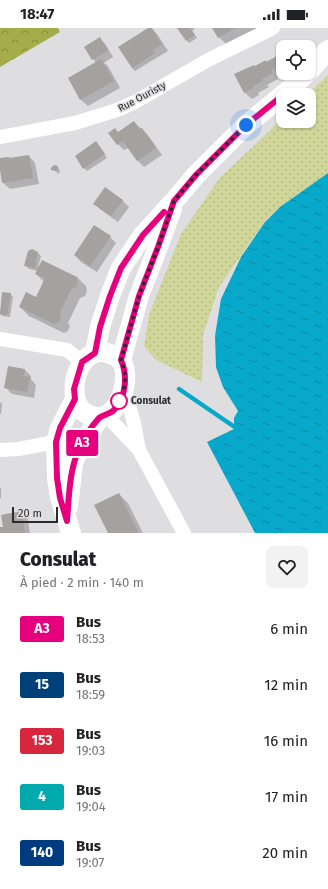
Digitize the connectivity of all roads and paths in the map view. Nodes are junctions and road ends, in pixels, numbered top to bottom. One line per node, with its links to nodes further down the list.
1 (273, 28): 7 (street, Rue Ouristy)
2 (328, 50): 3 (main road)
3 (316, 63)
4 (299, 80): 5 (main road)
5 (291, 88)
6 (276, 101): 8 (main road)
7 (0, 137)
8 (174, 201): 10 (main road); 11 (main road)
9 (0, 340): 10 (street)
10 (88, 357): 11 (main road); 13 (main road)
11 (121, 360): 12 (main road)
12 (124, 389): 14 (main road); 18 (street)
13 (75, 399): 14 (main road); 16 (main road)
14 (103, 416): 15 (main road); 18 (street)
15 (87, 436): 16 (street); 19 (main road)
16 (56, 442): 17 (street); 19 (main road)
17 (0, 450)
18 (138, 450): 20 (street)
19 (69, 527)
20 (184, 533)

